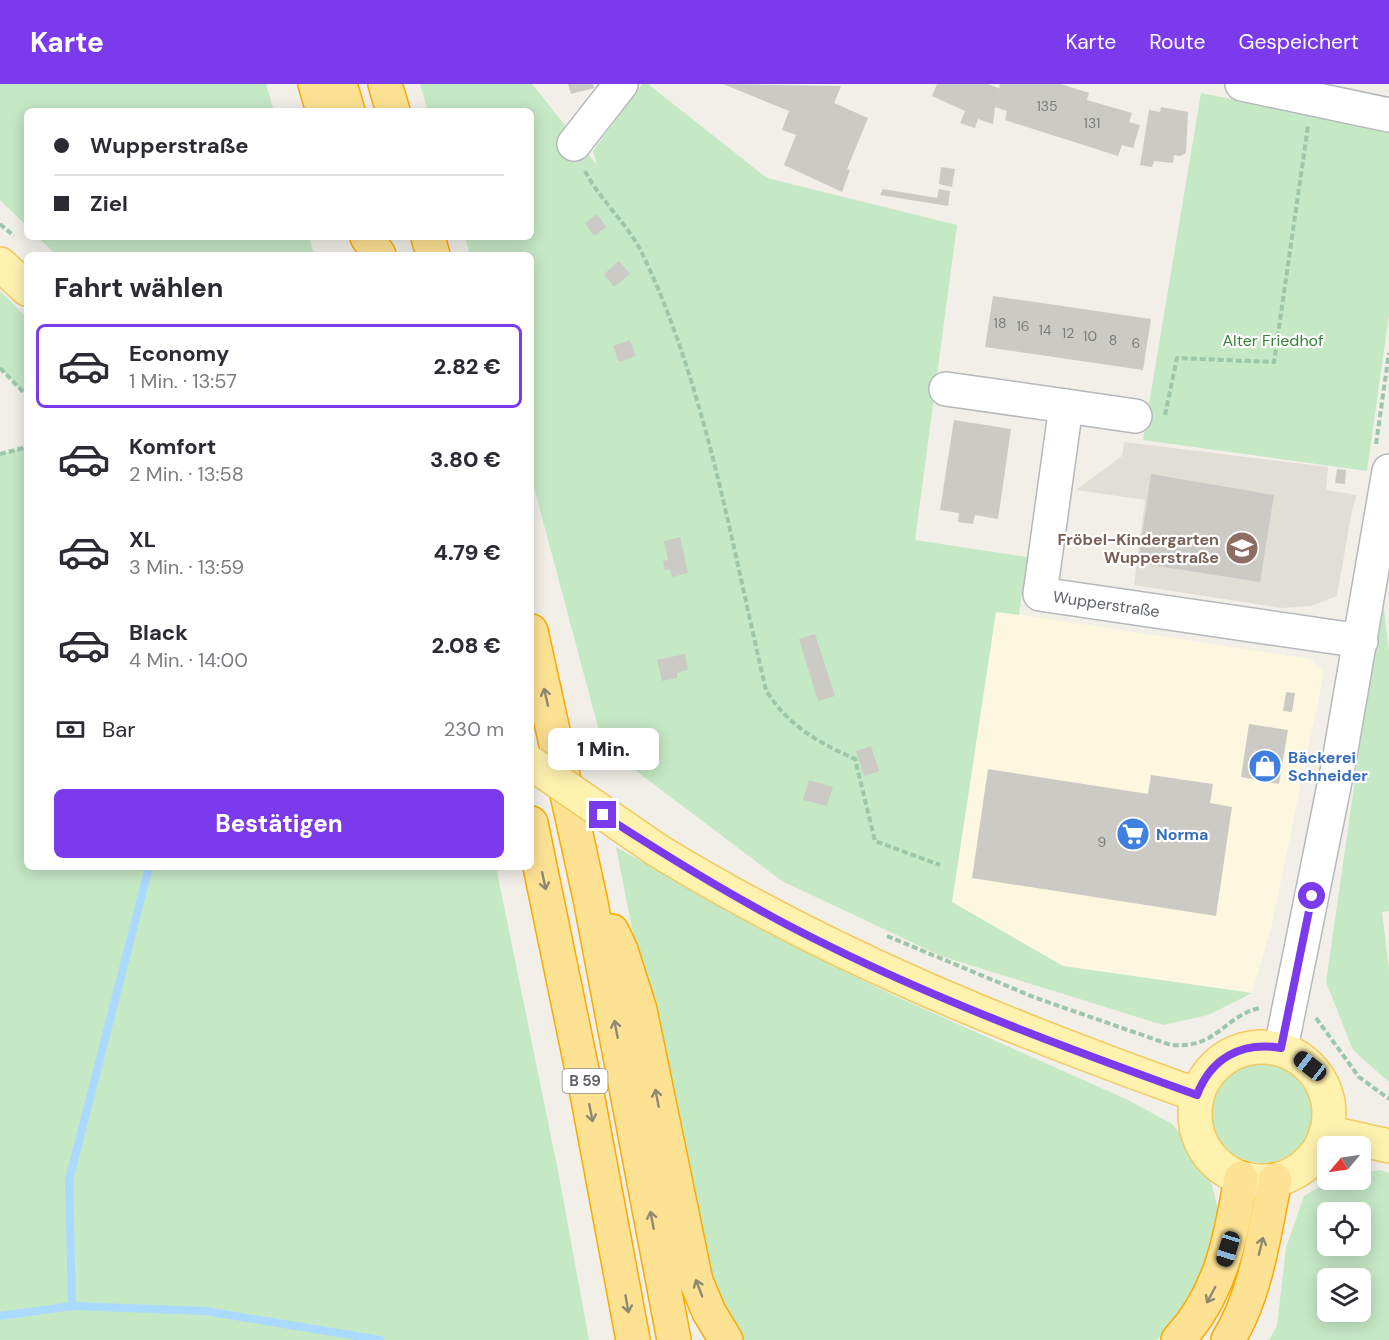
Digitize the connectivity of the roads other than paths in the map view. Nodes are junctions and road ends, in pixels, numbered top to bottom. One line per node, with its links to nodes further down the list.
1 (315, 84): 6 (highway)
2 (340, 84): 7 (highway)
3 (385, 84): 8 (highway)
4 (621, 84): 10 (street)
5 (1242, 84): 9 (street)
6 (322, 108)
7 (347, 108)
8 (392, 108)
9 (1389, 115)
10 (574, 144)
11 (0, 264): 12 (main road)
12 (24, 286)
13 (946, 389): 14 (street)
14 (1066, 406): 15 (street); 17 (street, Wupperstraße)
15 (1150, 419)
16 (1389, 471): 17 (street)
17 (1361, 641): 22 (street)
18 (534, 645): 21 (highway, B 59, one-way to 18)
19 (534, 766): 23 (main road, bridge)
20 (534, 838): 28 (highway, B 59, one-way to 28)
21 (590, 898): 29 (highway, B 59, one-way to 21); 30 (highway, one-way to 21)
22 (1281, 1048): 23 (main road); 24 (main road)
23 (1197, 1095): 26 (main road)
24 (1326, 1132): 25 (main road); 27 (main road)
25 (1389, 1146)
26 (1241, 1178): 27 (main road); 31 (highway, one-way to 31)
27 (1275, 1180): 32 (highway, one-way to 27)
28 (633, 1340)
29 (674, 1340)
30 (726, 1340)
31 (1178, 1340)
32 (1228, 1340)

